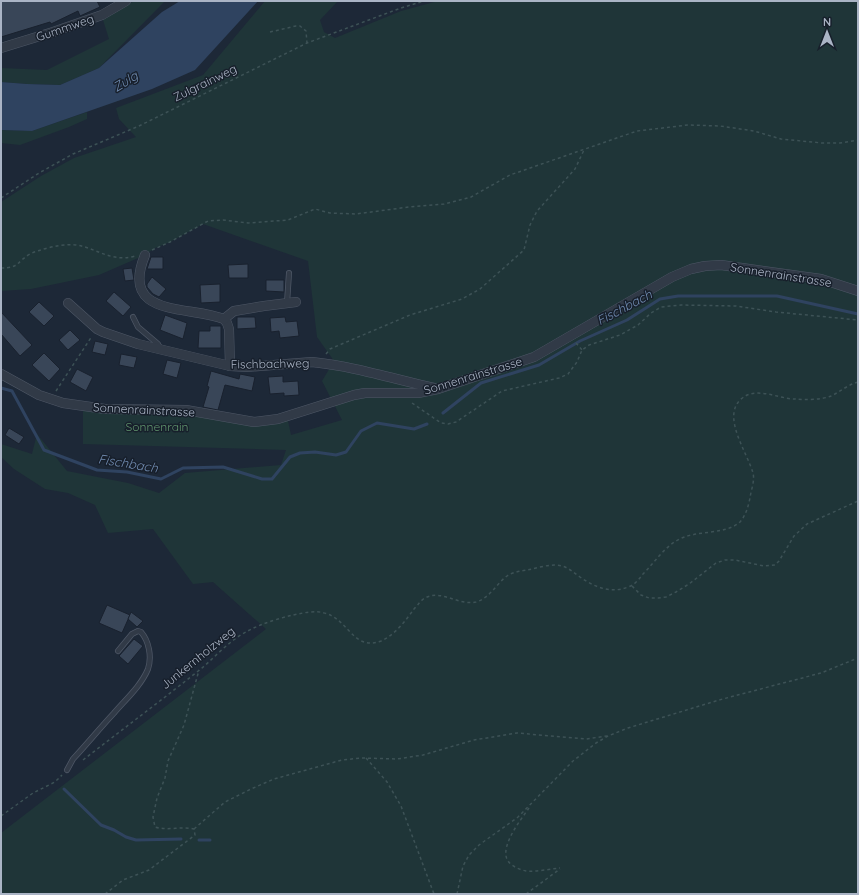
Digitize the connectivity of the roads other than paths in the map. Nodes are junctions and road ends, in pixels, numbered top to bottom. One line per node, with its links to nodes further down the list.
1 (126, 1): 2 (street, Gummweg)
2 (1, 48)
3 (142, 255): 9 (street)
4 (289, 273): 7 (lane)
5 (858, 291): 13 (street, Sonnenrainstrasse)
6 (68, 302): 10 (street, Fischbachweg)
7 (291, 302): 9 (street)
8 (133, 317): 10 (lane)
9 (224, 319): 11 (street)
10 (161, 349): 11 (street, Fischbachweg)
11 (230, 366): 13 (street, Fischbachweg)
12 (1, 374): 13 (street, Sonnenrainstrasse)
13 (438, 389)
14 (118, 651): 15 (lane)
15 (68, 770)

